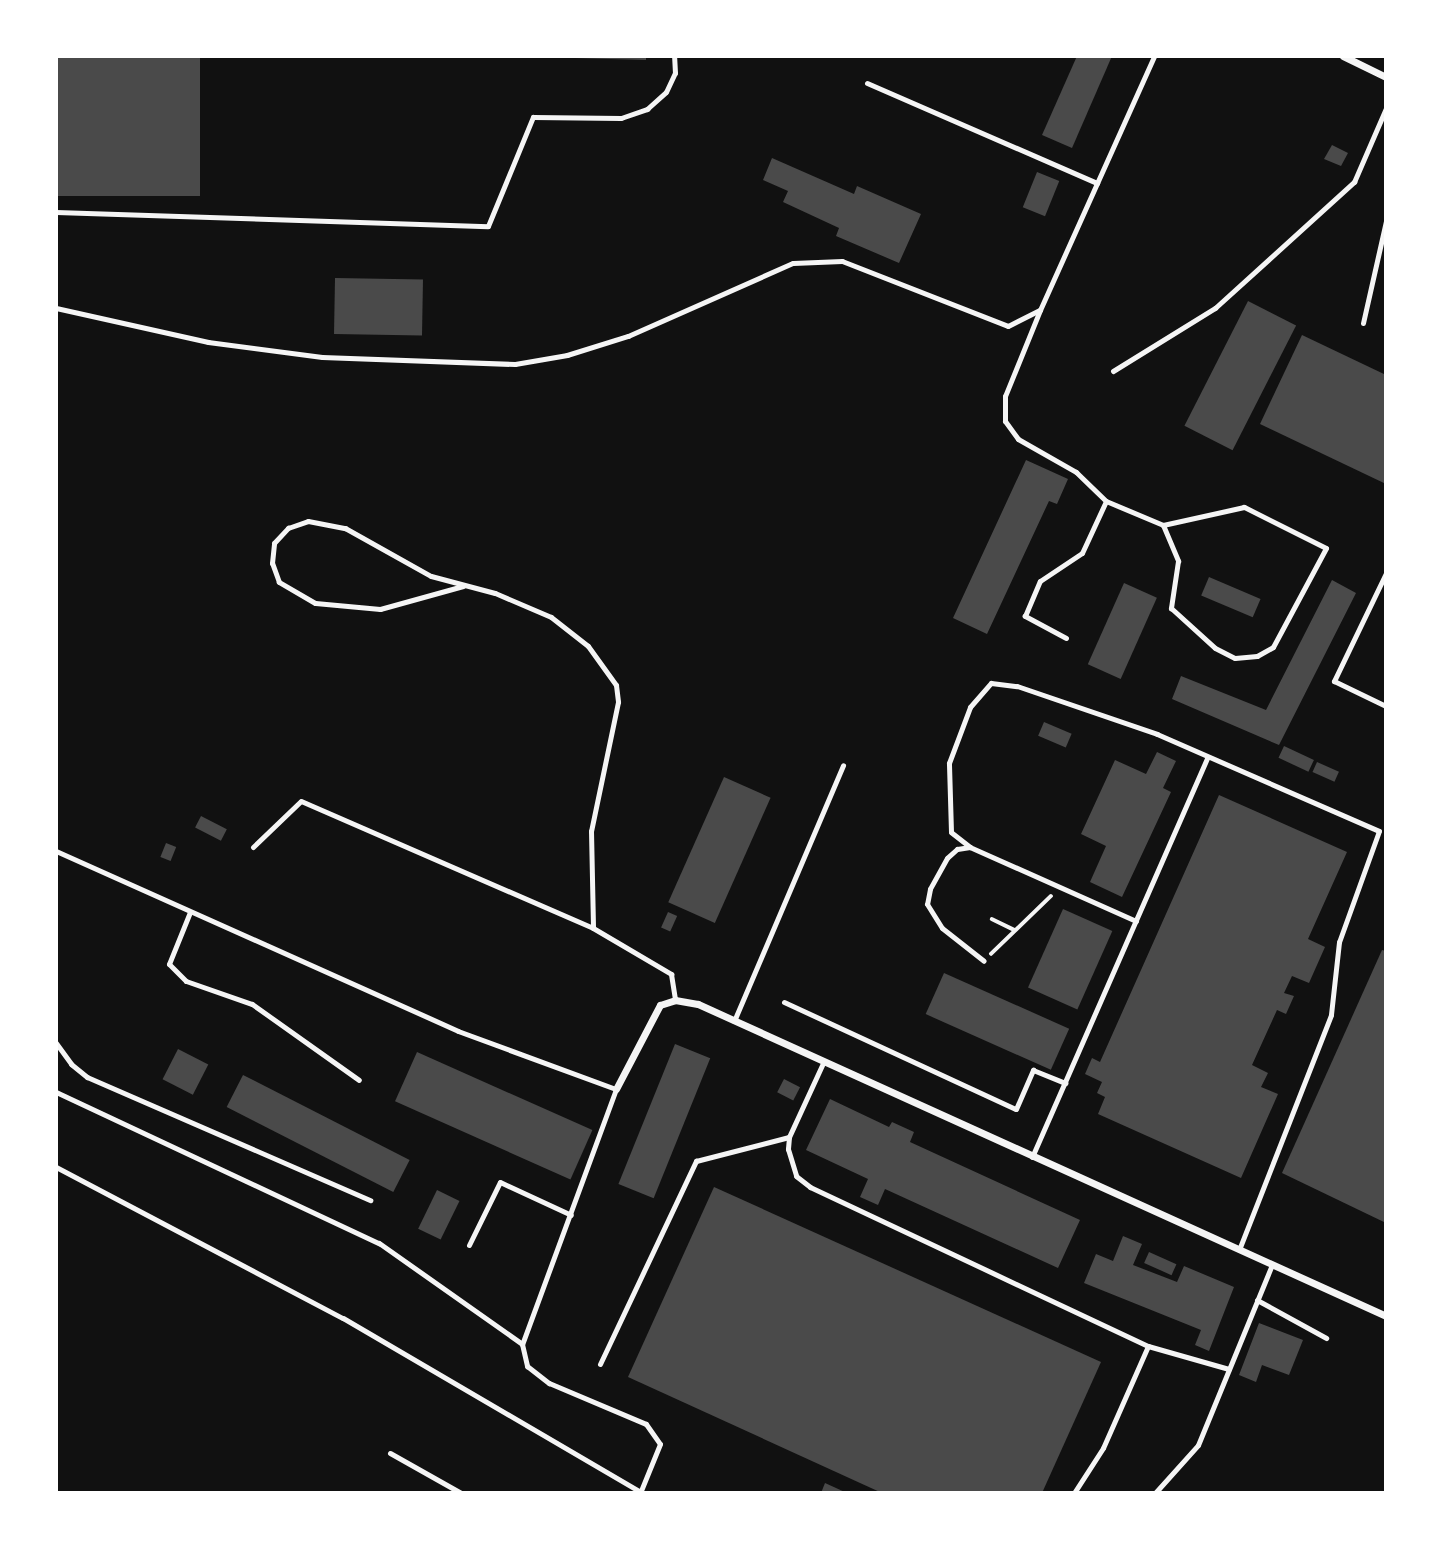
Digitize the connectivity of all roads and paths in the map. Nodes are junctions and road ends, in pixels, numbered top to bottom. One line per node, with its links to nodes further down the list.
1 (674, 56): 8 (lane)
2 (1154, 56): 7 (lane)
3 (1343, 56): 4 (street)
4 (1386, 78)
5 (867, 83): 7 (lane)
6 (1386, 108): 13 (lane)
7 (1097, 183): 11 (lane)
8 (56, 212)
9 (1386, 221): 12 (lane)
10 (56, 308): 11 (lane)
11 (1040, 310): 14 (lane)
12 (1363, 323)
13 (1113, 371)
14 (1106, 501): 15 (lane); 18 (lane)
15 (1163, 525): 15 (lane)
16 (1386, 573): 19 (lane)
17 (463, 586): 17 (lane); 29 (lane)
18 (1066, 638)
19 (1386, 706)
20 (1208, 757): 22 (lane); 28 (lane); 47 (lane)
21 (843, 765): 34 (lane)
22 (970, 847): 25 (lane); 31 (lane)
23 (254, 848): 29 (lane)
24 (56, 851): 26 (lane)
25 (1060, 888): 28 (lane); 30 (path)
26 (190, 912): 37 (lane); 39 (lane)
27 (992, 919): 30 (path)
28 (1136, 921): 38 (lane)
29 (593, 928): 32 (lane)
30 (1016, 930): 31 (path)
31 (984, 961)
32 (675, 1000): 34 (street); 39 (street)
33 (784, 1002): 38 (lane)
34 (734, 1021): 36 (street)
35 (56, 1043): 44 (lane)
36 (823, 1063): 41 (lane); 42 (street)
37 (359, 1080)
38 (1065, 1083): 42 (lane)
39 (616, 1089): 45 (lane)
40 (56, 1092): 52 (lane)
41 (789, 1137): 53 (lane); 54 (lane)
42 (1032, 1157): 47 (street)
43 (56, 1167): 58 (lane)
44 (370, 1200)
45 (571, 1215): 46 (lane); 52 (lane)
46 (469, 1245)
47 (1240, 1250): 48 (street)
48 (1272, 1265): 49 (lane); 50 (street)
49 (1258, 1300): 51 (lane); 55 (lane)
50 (1386, 1316)
51 (1326, 1338)
52 (522, 1344): 58 (lane)
53 (1148, 1346): 55 (lane); 59 (lane)
54 (600, 1364)
55 (1229, 1369): 60 (lane)
56 (390, 1453): 57 (lane)
57 (461, 1493)
58 (641, 1493)
59 (1074, 1493)
60 (1155, 1493)

